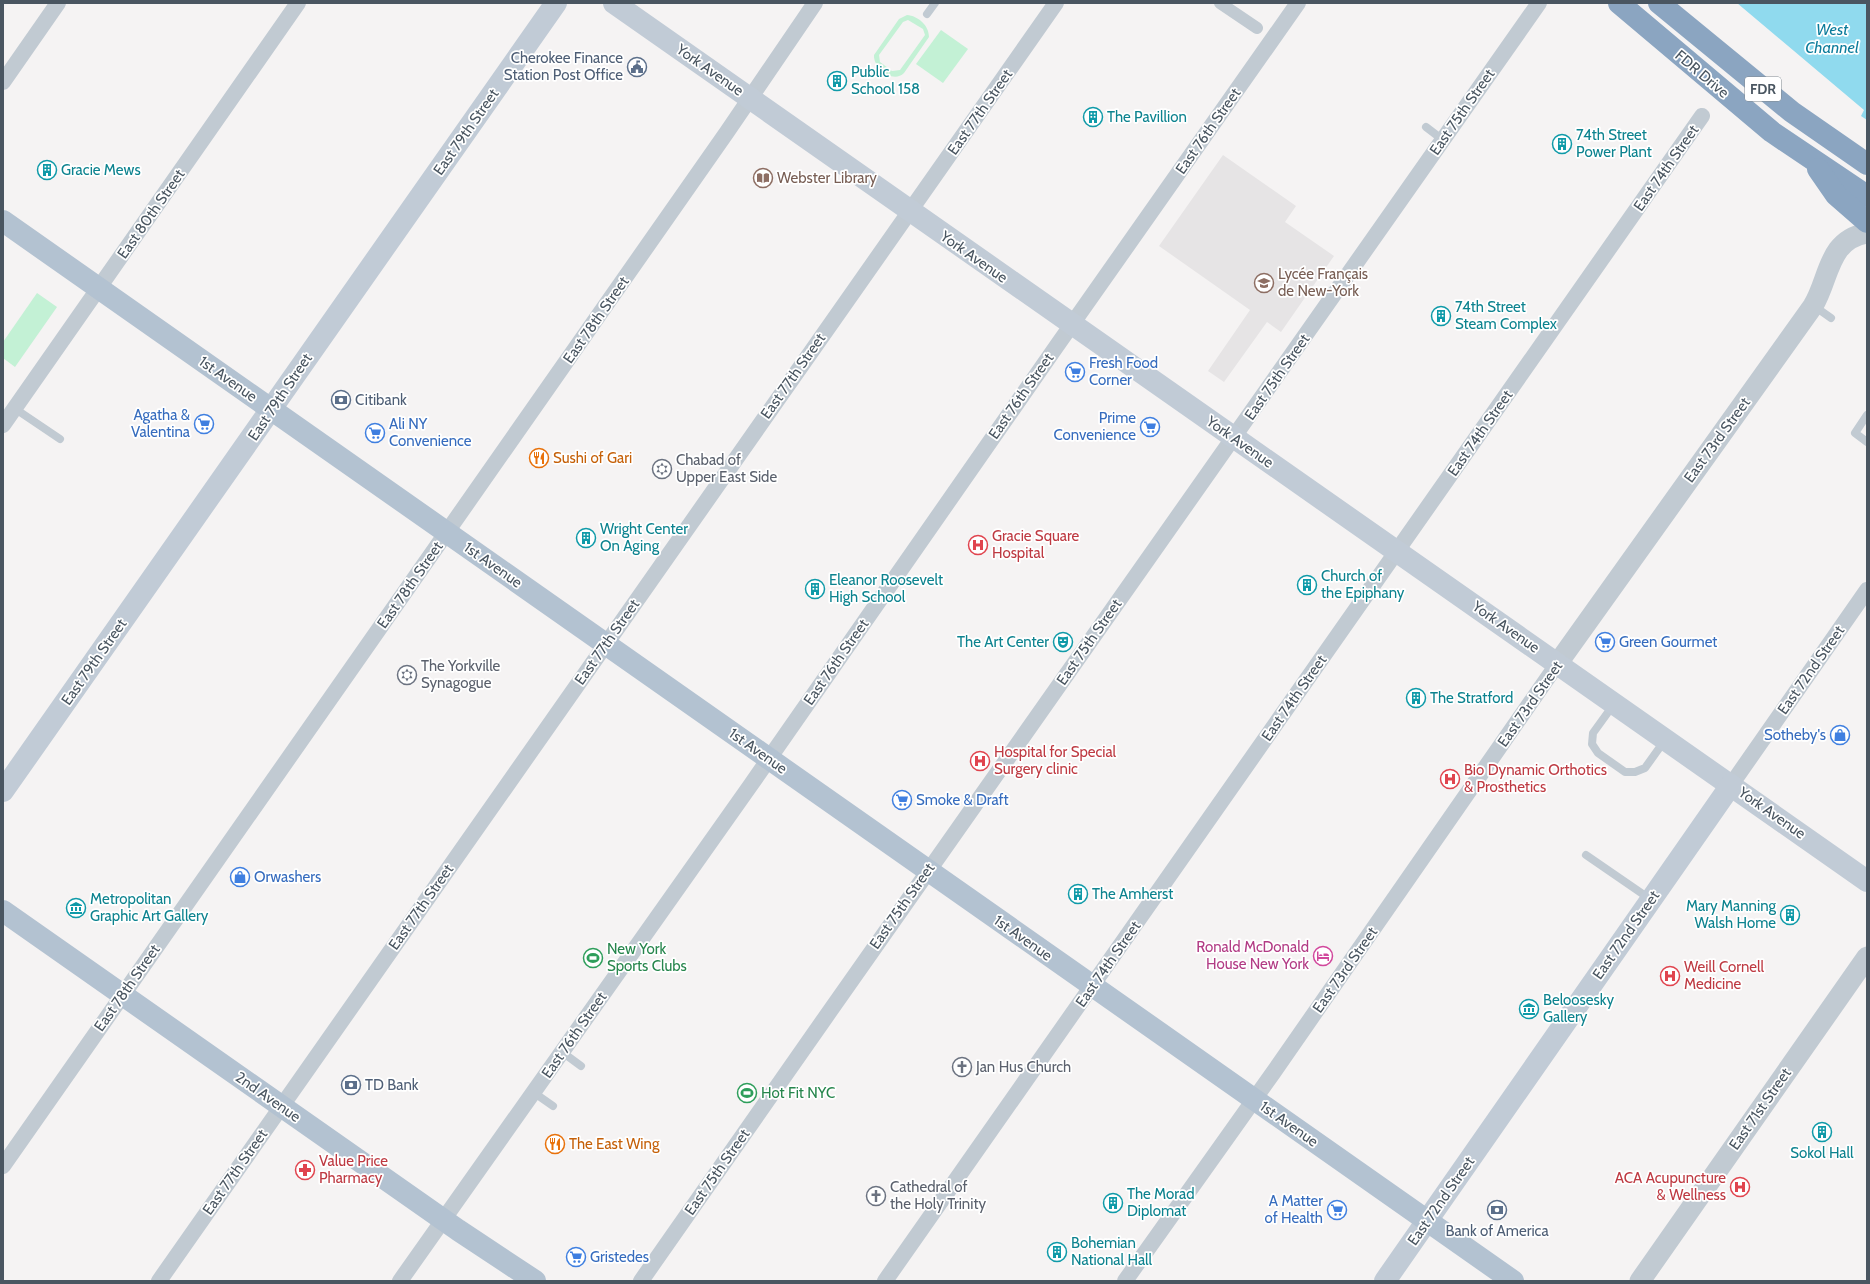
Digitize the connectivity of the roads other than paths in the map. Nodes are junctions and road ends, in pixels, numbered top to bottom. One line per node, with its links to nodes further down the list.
1 (58, 3): 15 (street)
2 (298, 3): 27 (street, East 80th Street)
3 (556, 3): 32 (main road, East 79th Street)
4 (614, 3): 16 (main road, York Avenue)
5 (815, 3): 16 (street, East 78th Street)
6 (935, 3): 13 (lane)
7 (1056, 3): 23 (street, East 77th Street)
8 (1220, 3): 14 (street)
9 (1298, 3): 30 (street, East 76th Street)
10 (1539, 3): 19 (street, East 75th Street)
11 (1619, 3): 20 (highway, FDR Drive / FDR)
12 (1659, 3): 21 (highway, FDR Drive / FDR)
13 (927, 14)
14 (1257, 28)
15 (3, 82)
16 (749, 98): 23 (main road, York Avenue); 38 (street, East 78th Street)
17 (1702, 116): 39 (street, East 74th Street)
18 (1426, 127): 19 (lane)
19 (1443, 140): 35 (street, East 75th Street)
20 (1813, 161): 22 (highway, FDR Drive / FDR); 25 (highway)
21 (1867, 164)
22 (1867, 196)
23 (909, 212): 30 (main road, York Avenue); 41 (street, East 77th Street)
24 (3, 221): 27 (main road, 1st Avenue)
25 (1867, 222)
26 (1867, 233): 28 (street, East 73rd Street)
27 (98, 287): 31 (street, East 80th Street); 32 (main road, 1st Avenue)
28 (1813, 306): 29 (lane); 42 (street, East 73rd Street)
29 (1831, 318)
30 (1071, 324): 35 (main road, York Avenue); 45 (street, East 76th Street)
31 (14, 408): 34 (street, East 80th Street); 36 (lane)
32 (272, 410): 38 (main road, 1st Avenue); 47 (main road, East 79th Street)
33 (1867, 415): 37 (lane)
34 (3, 425)
35 (1234, 438): 39 (main road, York Avenue); 49 (street, East 75th Street)
36 (60, 439)
37 (1867, 442)
38 (448, 532): 41 (main road, 1st Avenue); 55 (street, East 78th Street)
39 (1397, 551): 42 (main road, York Avenue); 54 (street, East 74th Street)
40 (1867, 590): 46 (street, East 72nd Street)
41 (606, 643): 45 (main road, 1st Avenue); 60 (street, East 77th Street)
42 (1558, 663): 43 (main road, York Avenue); 59 (street, East 73rd Street)
43 (1615, 703): 44 (main road, York Avenue); 44 (lane)
44 (1666, 739): 46 (main road, York Avenue)
45 (769, 759): 49 (main road, 1st Avenue); 56 (street, East 76th Street)
46 (1731, 785): 50 (main road, York Avenue); 51 (main road, East 72nd Street)
47 (3, 791)
48 (1586, 855): 51 (lane)
49 (928, 870): 54 (main road, 1st Avenue); 68 (street, East 75th Street)
50 (1867, 881)
51 (1650, 900): 64 (main road, East 72nd Street)
52 (3, 911): 55 (main road, 2nd Avenue)
53 (1867, 957): 73 (street, East 71st Street)
54 (1092, 986): 59 (main road, 1st Avenue); 69 (street, East 74th Street)
55 (122, 995): 60 (main road, 2nd Avenue); 62 (street, East 78th Street)
56 (562, 1052): 57 (lane); 58 (street, East 76th Street)
57 (581, 1066)
58 (533, 1092): 61 (lane); 63 (street, East 76th Street)
59 (1254, 1099): 64 (main road, 1st Avenue); 70 (street, East 73rd Street)
60 (281, 1106): 63 (main road, 2nd Avenue); 65 (street, East 77th Street)
61 (553, 1106)
62 (3, 1166)
63 (443, 1220): 66 (street, East 76th Street); 67 (main road, 2nd Avenue)
64 (1427, 1221): 71 (main road, East 72nd Street); 72 (main road, 1st Avenue)
65 (159, 1281)
66 (400, 1281)
67 (535, 1281)
68 (641, 1281)
69 (885, 1281)
70 (1125, 1281)
71 (1385, 1281)
72 (1513, 1281)
73 (1640, 1281)

